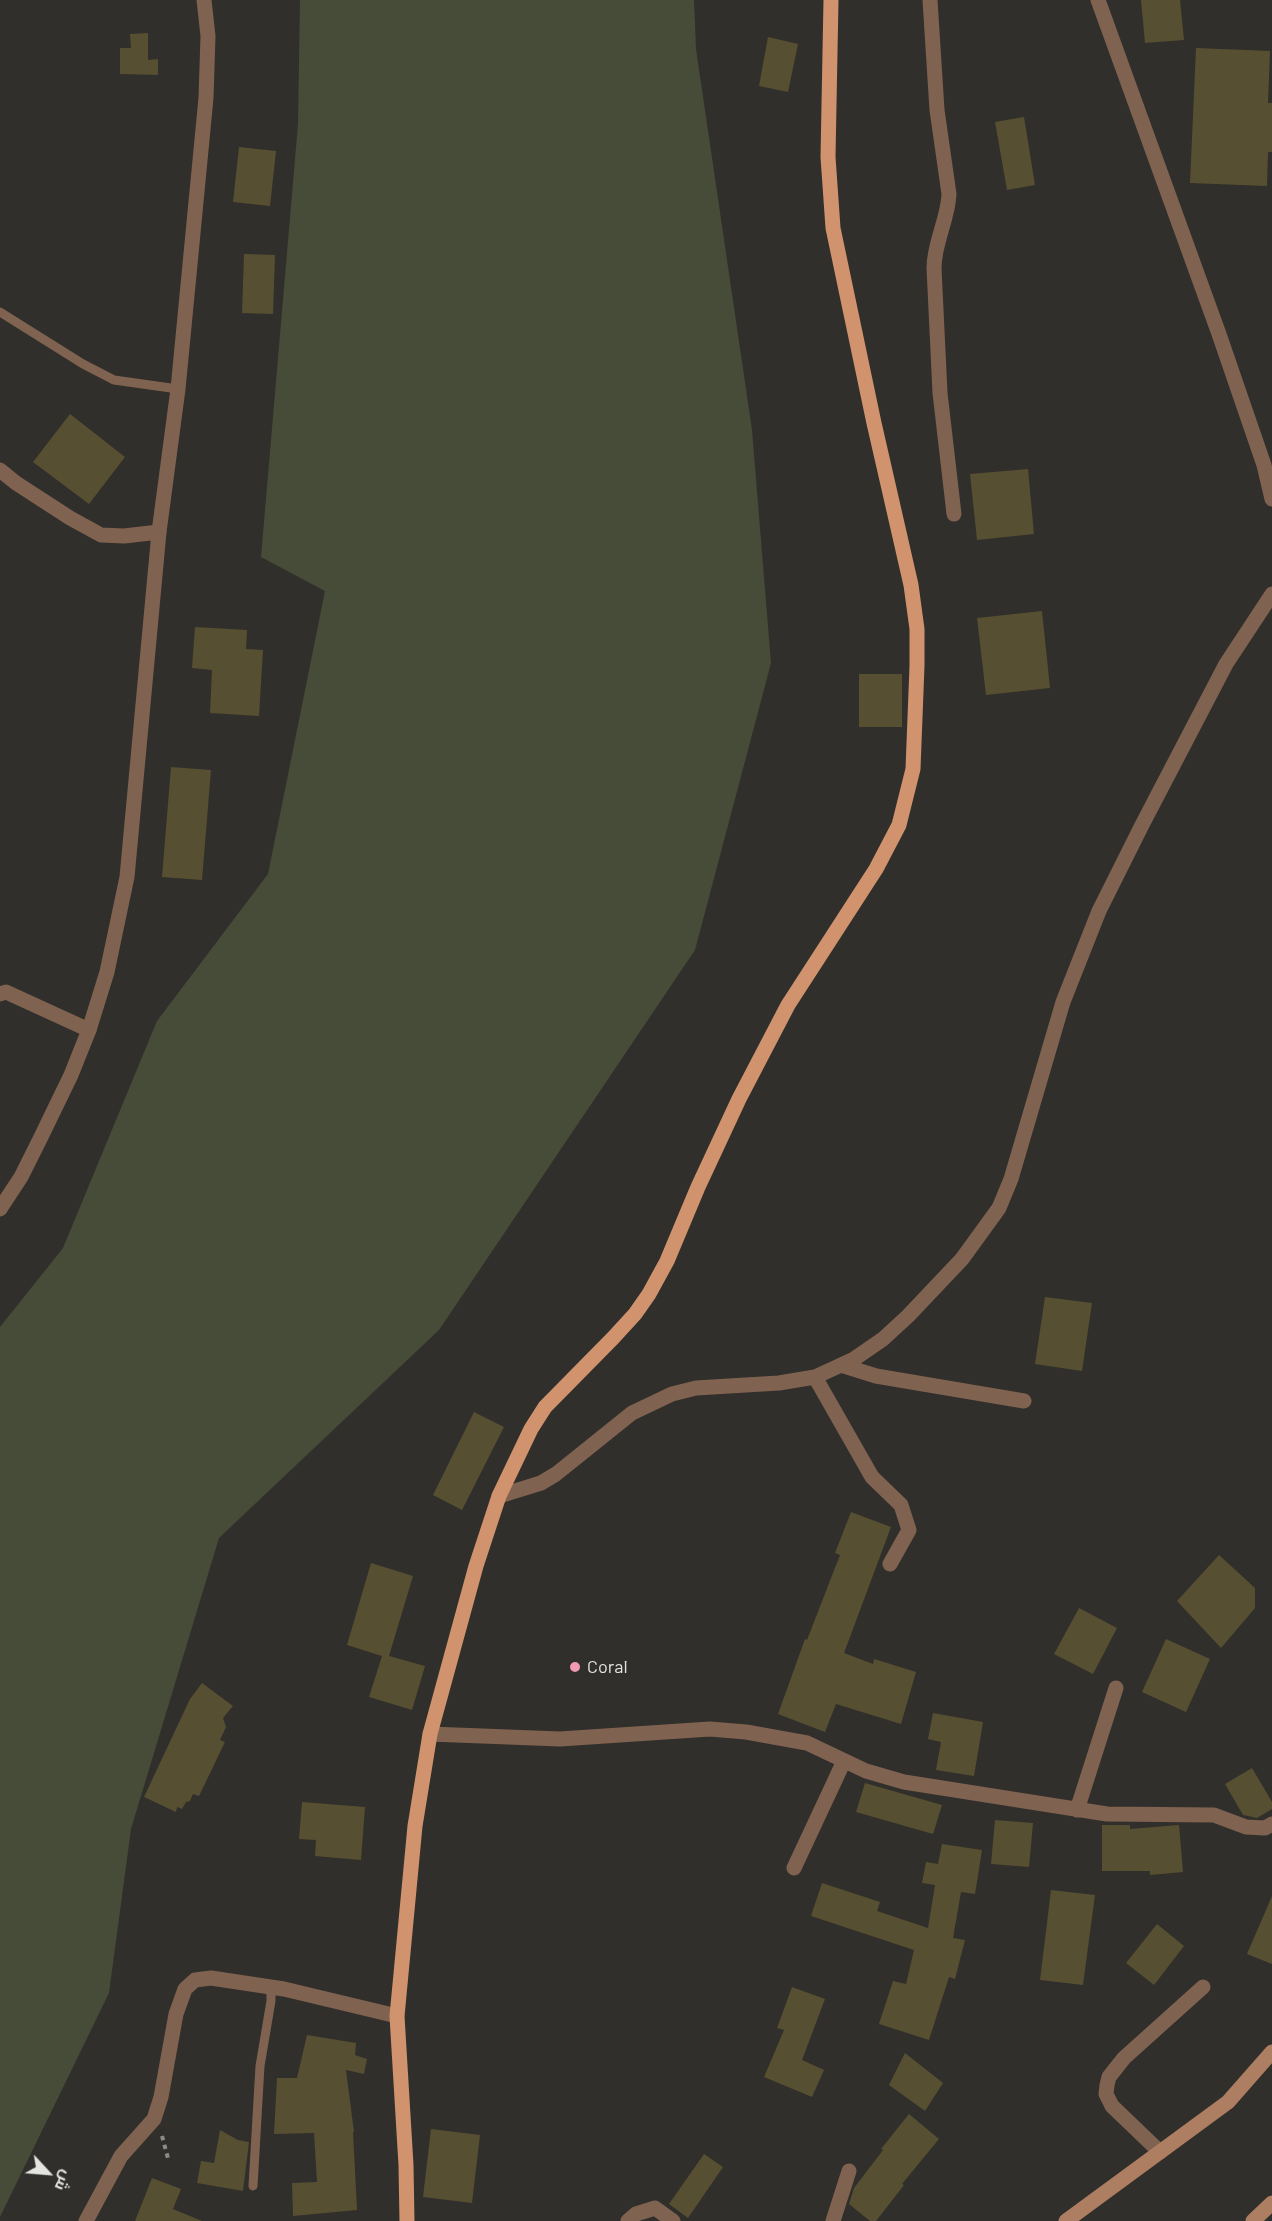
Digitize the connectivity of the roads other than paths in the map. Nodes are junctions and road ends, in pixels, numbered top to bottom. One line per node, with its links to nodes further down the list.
1 (204, 0): 6 (street)
2 (831, 0): 18 (main road)
3 (930, 0): 9 (street)
4 (1098, 0): 8 (street)
5 (0, 312): 6 (lane)
6 (178, 389): 10 (street)
7 (0, 470): 10 (street)
8 (1272, 499)
9 (954, 514)
10 (159, 532): 13 (street)
11 (1272, 594): 15 (street)
12 (0, 994): 13 (street)
13 (89, 1030): 14 (street)
14 (0, 1209)
15 (841, 1365): 16 (street); 17 (street)
16 (815, 1377): 18 (street); 19 (street)
17 (1024, 1401)
18 (499, 1496): 21 (main road)
19 (890, 1564)
20 (1116, 1688): 23 (street)
21 (430, 1734): 22 (street); 28 (main road)
22 (844, 1761): 23 (street); 25 (street)
23 (1077, 1810): 24 (street)
24 (1272, 1824)
25 (794, 1868)
26 (1203, 1986): 30 (street)
27 (271, 1987): 28 (street); 32 (lane); 34 (street)
28 (397, 2016): 35 (main road)
29 (1272, 2052): 30 (main road)
30 (1160, 2152): 39 (main road)
31 (849, 2170): 38 (street)
32 (253, 2186)
33 (1272, 2203): 40 (main road)
34 (86, 2221)
35 (406, 2221)
36 (628, 2221): 37 (street)
37 (674, 2221)
38 (833, 2221)
39 (1066, 2221)
40 (1253, 2221)

